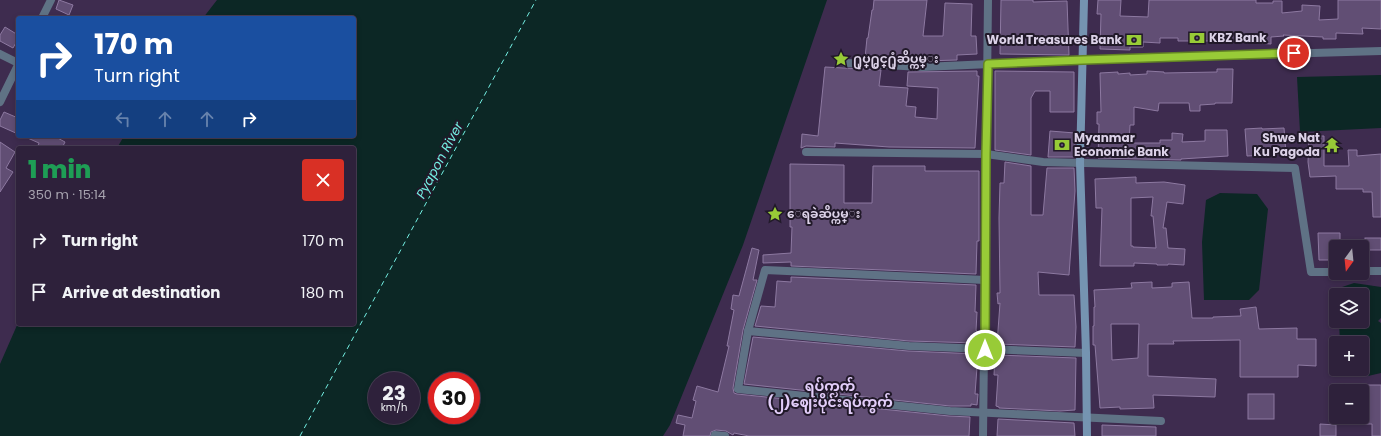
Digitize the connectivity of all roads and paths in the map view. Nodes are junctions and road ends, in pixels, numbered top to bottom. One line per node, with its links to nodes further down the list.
1 (51, 0): 4 (street)
2 (988, 0): 10 (street)
3 (1084, 0): 7 (main road)
4 (43, 16)
5 (1381, 51): 7 (street)
6 (0, 54): 8 (street)
7 (1083, 60): 10 (street); 15 (main road)
8 (16, 63)
9 (846, 63): 10 (street)
10 (988, 64): 14 (street)
11 (16, 68): 12 (street)
12 (0, 102)
13 (806, 152): 14 (street)
14 (986, 154): 15 (street); 19 (street)
15 (1080, 163): 18 (street); 22 (main road)
16 (1369, 271): 17 (street)
17 (1381, 271)
18 (1329, 272)
19 (985, 280): 20 (street); 21 (street)
20 (748, 332): 21 (street); 23 (street)
21 (985, 350): 22 (street); 23 (street)
22 (1086, 353): 24 (main road)
23 (984, 413): 24 (street); 28 (street)
24 (1087, 417): 25 (street); 29 (main road)
25 (1161, 421)
26 (715, 435): 27 (street)
27 (725, 436)
28 (983, 436)
29 (1087, 436)

